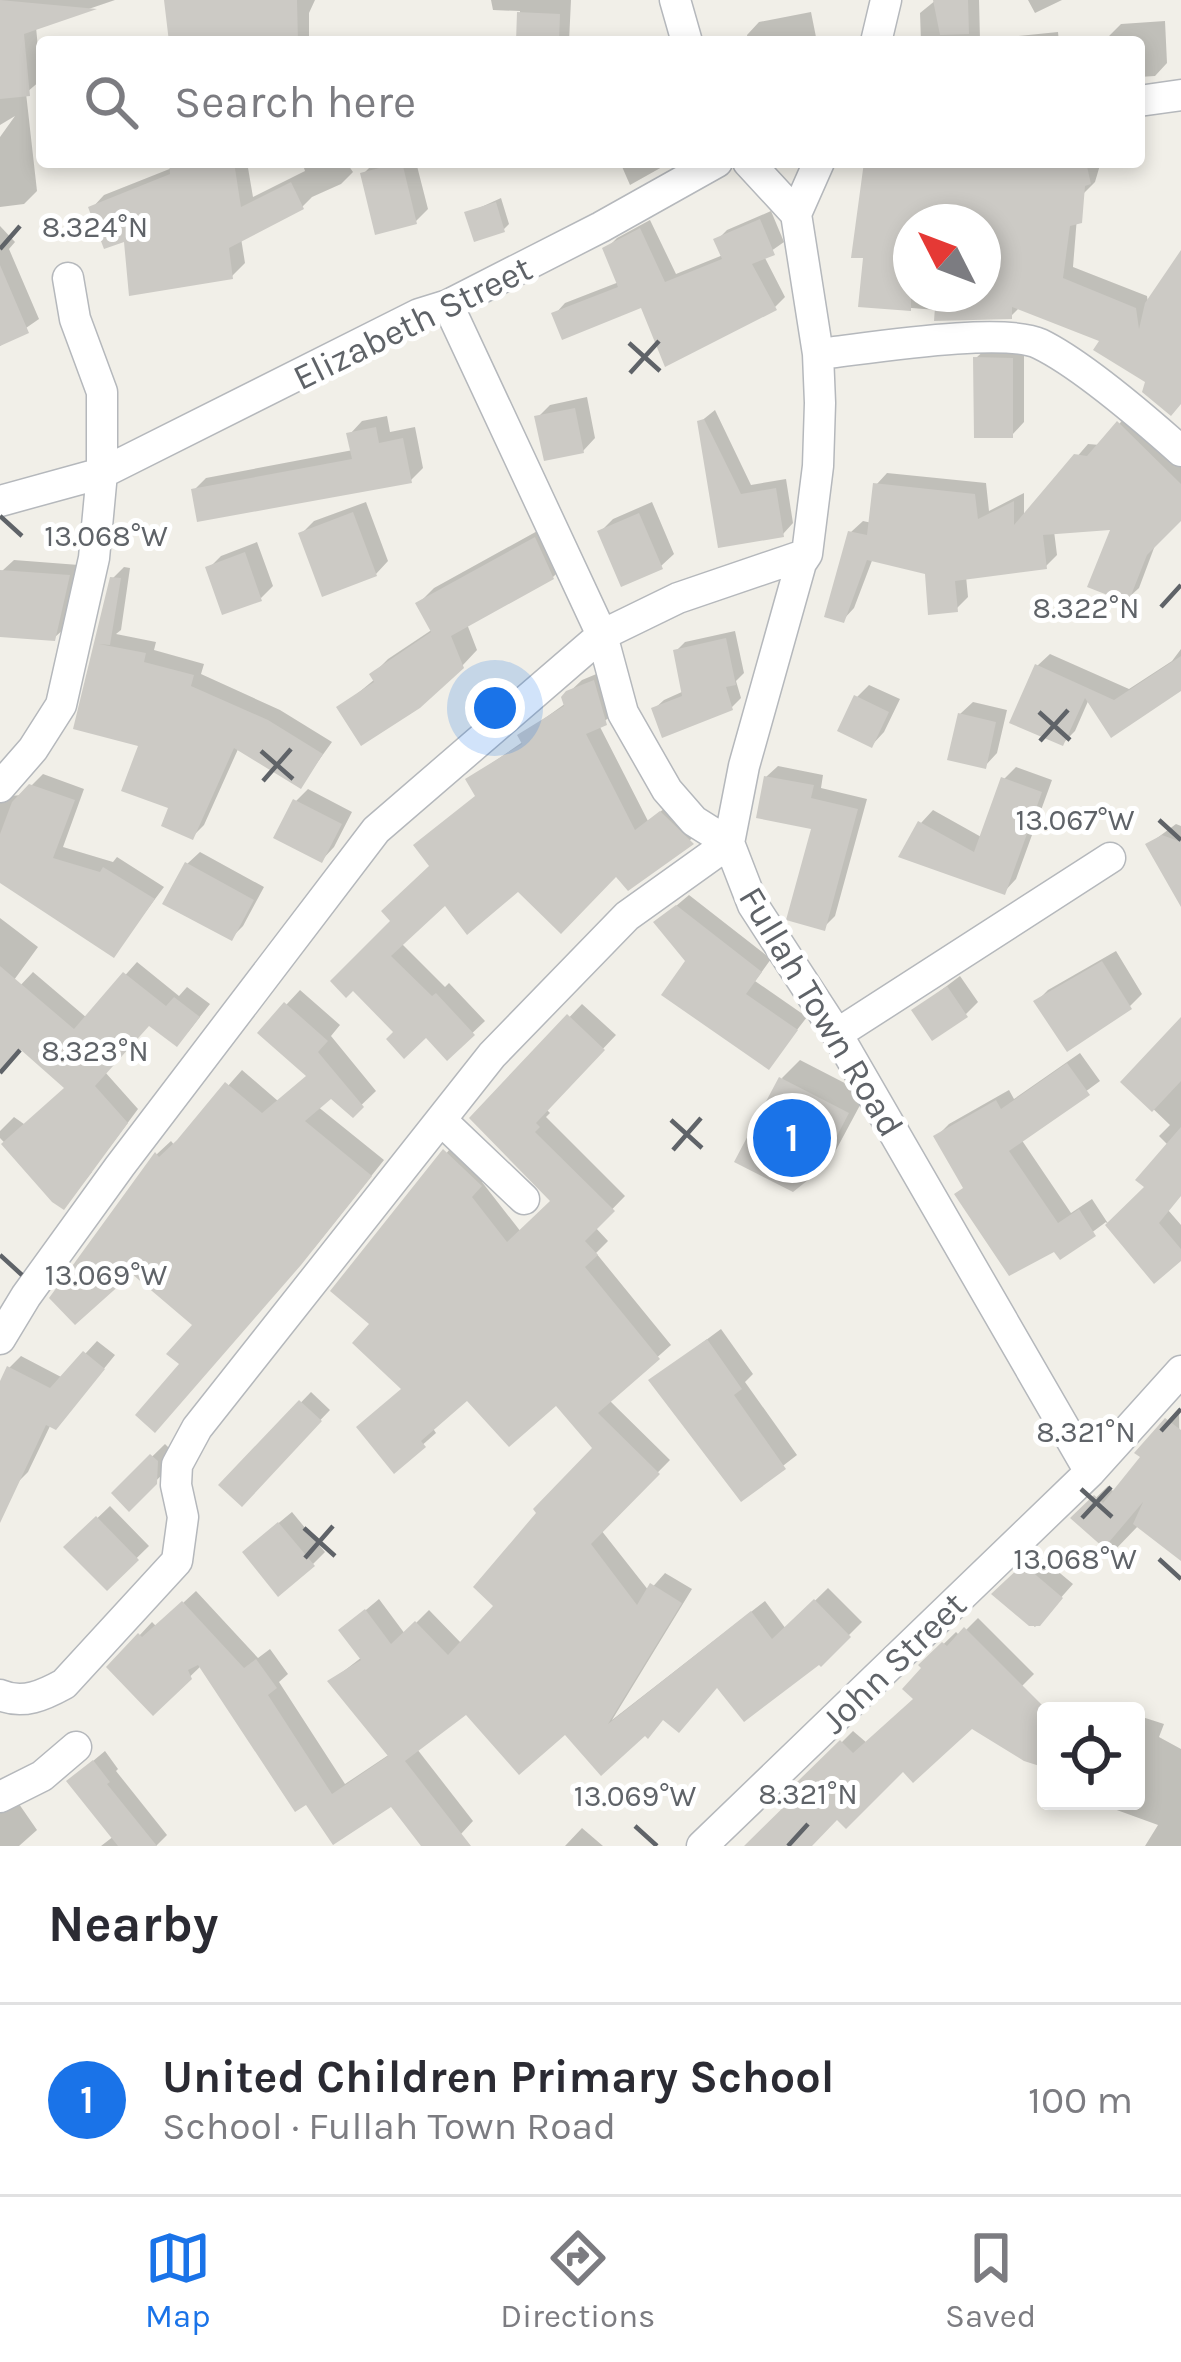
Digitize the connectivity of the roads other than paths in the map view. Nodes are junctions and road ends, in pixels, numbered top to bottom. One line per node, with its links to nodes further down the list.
1 (676, 0): 3 (street)
2 (886, 0): 4 (street)
3 (685, 36)
4 (877, 36)
5 (1181, 95): 6 (street)
6 (1145, 99)
7 (706, 168): 12 (street, Elizabeth Street)
8 (754, 168): 10 (street)
9 (816, 168): 10 (street)
10 (796, 214): 13 (street, Fullah Town Road)
11 (68, 278): 15 (street)
12 (448, 305): 15 (street, Elizabeth Street); 18 (street)
13 (818, 354): 14 (street); 17 (street, Fullah Town Road)
14 (1181, 449)
15 (102, 473): 16 (street, Elizabeth Street); 19 (street)
16 (0, 501)
17 (807, 554): 18 (street); 20 (street, Fullah Town Road)
18 (602, 635): 20 (street); 25 (street)
19 (0, 788)
20 (729, 843): 22 (street, Fullah Town Road); 23 (street)
21 (1110, 858): 22 (street)
22 (837, 1034): 27 (street, Fullah Town Road)
23 (441, 1120): 24 (street); 28 (street)
24 (524, 1199)
25 (0, 1339)
26 (1181, 1371): 27 (street, John Street)
27 (1090, 1472): 31 (street, John Street)
28 (0, 1696)
29 (76, 1747): 30 (street)
30 (0, 1797)
31 (702, 1846)

